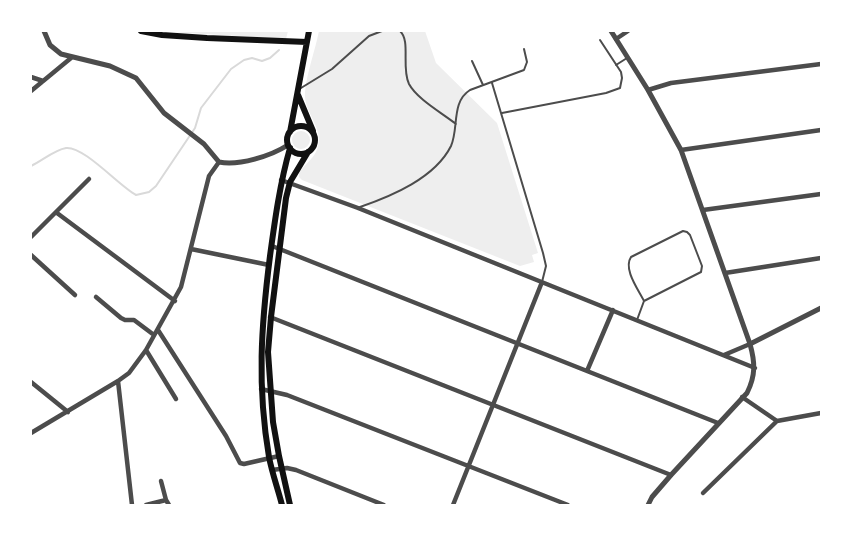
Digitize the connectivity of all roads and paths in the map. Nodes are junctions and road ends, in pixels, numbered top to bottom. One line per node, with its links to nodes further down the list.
1 (44, 31): 12 (street)
2 (141, 31): 10 (main road)
3 (309, 31): 10 (main road)
4 (382, 31): 23 (lane)
5 (400, 31): 25 (lane)
6 (611, 31): 8 (street)
7 (628, 31): 8 (street)
8 (616, 39): 13 (street)
9 (600, 40): 16 (lane)
10 (307, 42): 23 (main road)
11 (524, 50): 19 (lane)
12 (71, 58): 18 (street); 32 (street)
13 (628, 58): 16 (lane); 21 (street)
14 (472, 61): 20 (lane)
15 (821, 64): 21 (street)
16 (616, 65): 24 (lane)
17 (31, 77): 18 (street)
18 (43, 81): 22 (street)
19 (492, 83): 20 (lane); 24 (lane)
20 (484, 86): 25 (lane)
21 (648, 90): 30 (street)
22 (31, 91)
23 (299, 92): 27 (main road); 28 (main road)
24 (502, 113): 48 (lane)
25 (456, 124): 37 (lane)
26 (821, 130): 30 (street)
27 (290, 132): 28 (main road); 29 (main road)
28 (314, 134): 31 (main road)
29 (289, 146): 31 (main road); 32 (street); 34 (main road)
30 (681, 150): 38 (street)
31 (308, 152): 35 (main road)
32 (219, 162): 42 (street)
33 (90, 179): 39 (street)
34 (281, 180): 35 (street); 41 (main road)
35 (290, 182): 37 (street); 43 (main road)
36 (821, 194): 38 (street)
37 (358, 208): 48 (street)
38 (703, 210): 47 (street)
39 (57, 213): 40 (street); 51 (street)
40 (31, 237)
41 (272, 246): 43 (street); 46 (main road)
42 (191, 249): 46 (street); 51 (street)
43 (279, 249): 56 (main road); 60 (street)
44 (31, 255): 49 (street)
45 (821, 258): 47 (street)
46 (269, 265): 55 (main road)
47 (725, 273): 61 (street)
48 (542, 282): 54 (street); 60 (street)
49 (75, 295)
50 (96, 297): 59 (street)
51 (175, 301): 58 (street)
52 (644, 301): 52 (lane); 57 (lane)
53 (821, 308): 61 (street)
54 (612, 310): 57 (street); 65 (street)
55 (263, 314): 56 (street); 68 (main road)
56 (271, 317): 69 (main road); 72 (street)
57 (637, 320): 63 (street)
58 (158, 330): 59 (street); 79 (street)
59 (154, 336): 62 (street)
60 (518, 343): 65 (street); 72 (street)
61 (750, 344): 63 (street); 64 (street)
62 (146, 350): 66 (street); 71 (street)
63 (724, 355): 64 (street)
64 (755, 368): 70 (street)
65 (587, 372): 76 (street)
66 (118, 381): 73 (street); 87 (street)
67 (31, 382): 73 (street)
68 (261, 389): 69 (street); 79 (main road)
69 (270, 390): 78 (main road); 80 (street)
70 (742, 398): 75 (street); 76 (street)
71 (176, 399)
72 (493, 405): 80 (street); 83 (street)
73 (68, 412): 77 (street)
74 (821, 413): 75 (street)
75 (777, 421): 85 (street)
76 (718, 422): 83 (street)
77 (31, 433)
78 (278, 456): 79 (street); 81 (main road)
79 (270, 458): 82 (main road)
80 (468, 466): 93 (street); 94 (street)
81 (281, 468): 82 (street); 91 (main road); 92 (street)
82 (272, 470): 90 (main road)
83 (671, 475): 95 (street)
84 (161, 481): 86 (street)
85 (703, 493)
86 (166, 500): 88 (street); 89 (street)
87 (132, 505)
88 (146, 505)
89 (169, 505)
90 (282, 505)
91 (290, 505)
92 (384, 505)
93 (453, 505)
94 (568, 505)
95 (648, 505)

